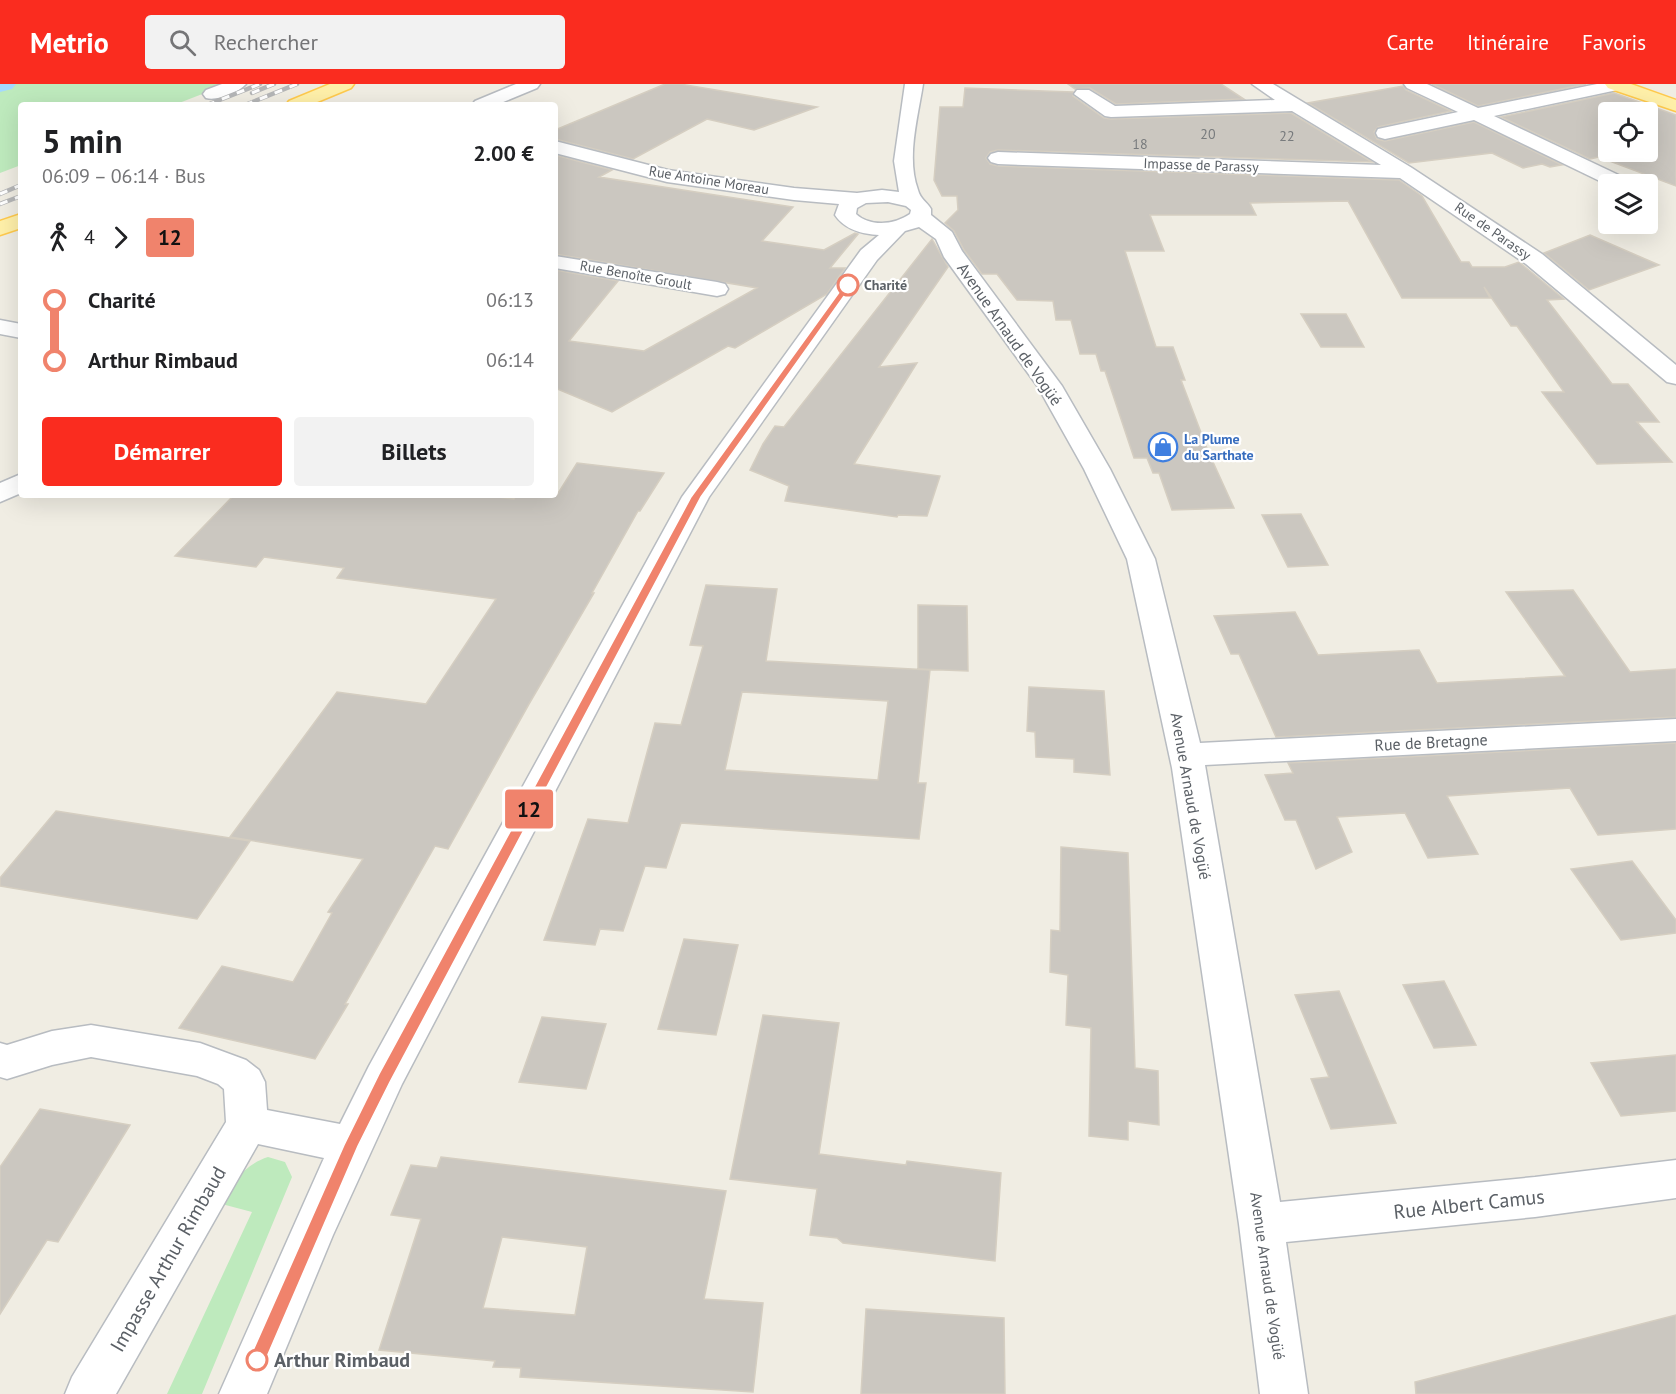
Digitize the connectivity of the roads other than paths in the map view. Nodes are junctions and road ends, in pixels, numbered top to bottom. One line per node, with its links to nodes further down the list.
1 (237, 84): 10 (street)
2 (345, 84): 13 (main road)
3 (531, 84): 9 (street)
4 (914, 84): 23 (street)
5 (1262, 84): 15 (street, Rue de Parassy)
6 (1413, 84): 17 (street)
7 (1618, 84): 16 (main road); 17 (street)
8 (1642, 84): 12 (main road)
9 (504, 90): 14 (street)
10 (212, 94)
11 (1083, 94): 15 (street)
12 (1676, 95)
13 (302, 102)
14 (486, 102)
15 (1297, 105): 24 (street, Rue de Parassy)
16 (1676, 105)
17 (1480, 115): 18 (street); 25 (street)
18 (1385, 133)
19 (558, 148): 20 (street, Rue Antoine Moreau)
20 (578, 153): 22 (street); 27 (street, Rue Antoine Moreau)
21 (998, 158): 24 (street, Impasse de Parassy)
22 (558, 165)
23 (903, 171): 26 (street); 27 (street)
24 (1405, 172): 36 (street, Rue de Parassy)
25 (1601, 174)
26 (916, 210): 27 (street, Avenue Arnaud de Vogüé); 29 (street, Avenue Arnaud de Vogüé); 31 (street, Avenue Arnaud de Vogüé)
27 (861, 218): 29 (street, Avenue Arnaud de Vogüé); 29 (street); 43 (street)
28 (18, 221): 30 (main road)
29 (898, 227): 31 (street, Avenue Arnaud de Vogüé)
30 (0, 229)
31 (952, 252): 40 (street, Avenue Arnaud de Vogüé)
32 (558, 262): 33 (street, Rue Benoîte Groult)
33 (717, 289)
34 (0, 327): 35 (street)
35 (18, 330)
36 (1676, 377)
37 (18, 484): 38 (street)
38 (0, 494)
39 (1676, 730): 40 (street, Rue de Bretagne)
40 (1187, 755): 45 (street, Avenue Arnaud de Vogüé)
41 (0, 1060): 42 (street)
42 (247, 1125): 43 (street); 46 (street, Impasse Arthur Rimbaud)
43 (351, 1145): 47 (street)
44 (1676, 1179): 45 (street, Rue Albert Camus)
45 (1261, 1224): 48 (street, Avenue Arnaud de Vogüé)
46 (89, 1394)
47 (243, 1394)
48 (1284, 1394)

